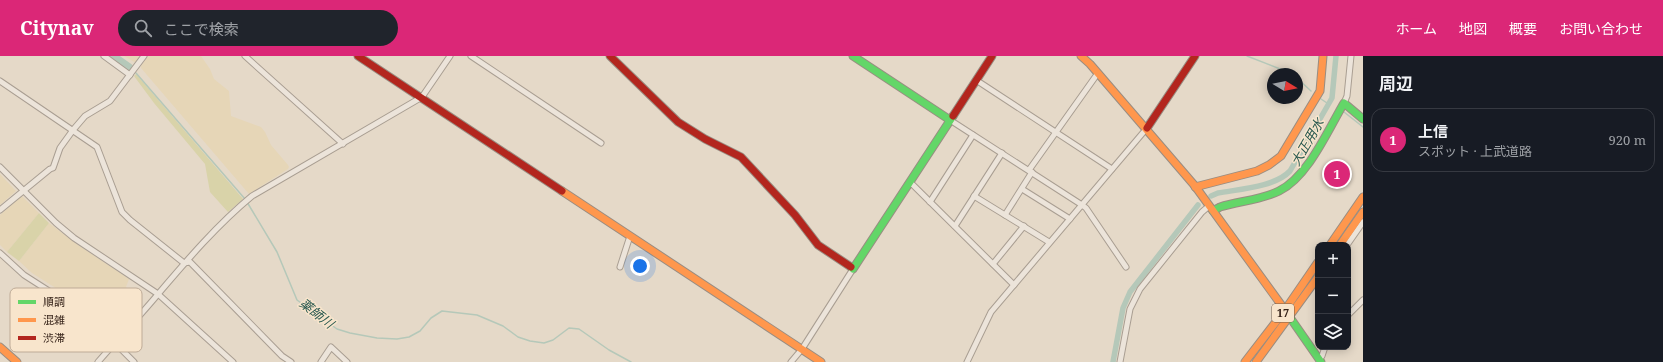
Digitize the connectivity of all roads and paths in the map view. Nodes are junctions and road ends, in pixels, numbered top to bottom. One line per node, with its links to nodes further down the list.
1 (104, 56): 15 (street)
2 (144, 56): 15 (street)
3 (245, 56): 27 (street)
4 (358, 56): 18 (main road)
5 (450, 56): 18 (street)
6 (471, 56): 26 (street)
7 (610, 56): 59 (main road)
8 (853, 56): 21 (main road)
9 (992, 56): 16 (main road)
10 (1081, 56): 14 (main road)
11 (1195, 56): 22 (main road)
12 (1323, 56): 33 (main road)
13 (1351, 56): 19 (street)
14 (1098, 73): 22 (main road); 24 (street)
15 (130, 75): 23 (street)
16 (976, 80): 21 (main road); 24 (street)
17 (0, 81): 23 (street)
18 (422, 97): 27 (street); 48 (main road)
19 (1344, 103): 20 (main road); 40 (main road)
20 (1363, 119)
21 (950, 120): 25 (street); 32 (main road)
22 (1147, 128): 30 (street); 33 (main road)
23 (73, 130): 35 (street); 54 (street)
24 (1056, 132): 30 (street); 31 (street)
25 (974, 135): 28 (street); 38 (street)
26 (601, 143)
27 (343, 144): 54 (street)
28 (1002, 153): 31 (street); 36 (street)
29 (0, 167): 35 (street)
30 (1112, 169): 39 (street)
31 (1030, 171): 34 (street); 39 (street)
32 (910, 182): 38 (street); 59 (main road)
33 (1195, 187): 40 (main road)
34 (1022, 188): 43 (street); 44 (street)
35 (23, 191): 41 (street); 63 (street)
36 (974, 196): 43 (street); 46 (street)
37 (1363, 197): 50 (main road)
38 (930, 202): 46 (street)
39 (1082, 205): 44 (street); 58 (street)
40 (1211, 209): 65 (main road); 85 (street)
41 (0, 210)
42 (1363, 212): 51 (main road)
43 (1005, 215): 47 (street)
44 (1070, 219): 49 (street)
45 (1363, 222): 52 (street)
46 (955, 226): 55 (street)
47 (1024, 226): 49 (street); 55 (street)
48 (630, 236): 57 (street); 70 (main road)
49 (1050, 242): 61 (street)
50 (1332, 242)
51 (1342, 242)
52 (1350, 242)
53 (0, 253): 62 (street)
54 (184, 263): 63 (street); 79 (street)
55 (993, 264): 61 (street)
56 (1315, 266): 65 (main road, 17)
57 (620, 267)
58 (1126, 267)
59 (853, 269): 70 (street)
60 (1317, 278): 68 (main road, 17)
61 (1014, 285): 84 (street)
62 (45, 288)
63 (158, 294): 67 (street); 78 (street)
64 (1363, 300): 66 (street)
65 (1285, 310): 68 (main road); 86 (main road, 17)
66 (1351, 311)
67 (142, 312)
68 (1290, 316): 74 (main road); 87 (main road, 17)
69 (0, 346): 75 (main road)
70 (802, 349): 82 (street); 83 (main road)
71 (1324, 350): 74 (street)
72 (106, 352): 76 (street)
73 (123, 352): 77 (street)
74 (1320, 361)
75 (17, 362)
76 (98, 362)
77 (134, 362)
78 (233, 362)
79 (291, 362)
80 (321, 362): 81 (street)
81 (347, 362)
82 (791, 362)
83 (821, 362)
84 (967, 362)
85 (1120, 362)
86 (1245, 362)
87 (1256, 362)

